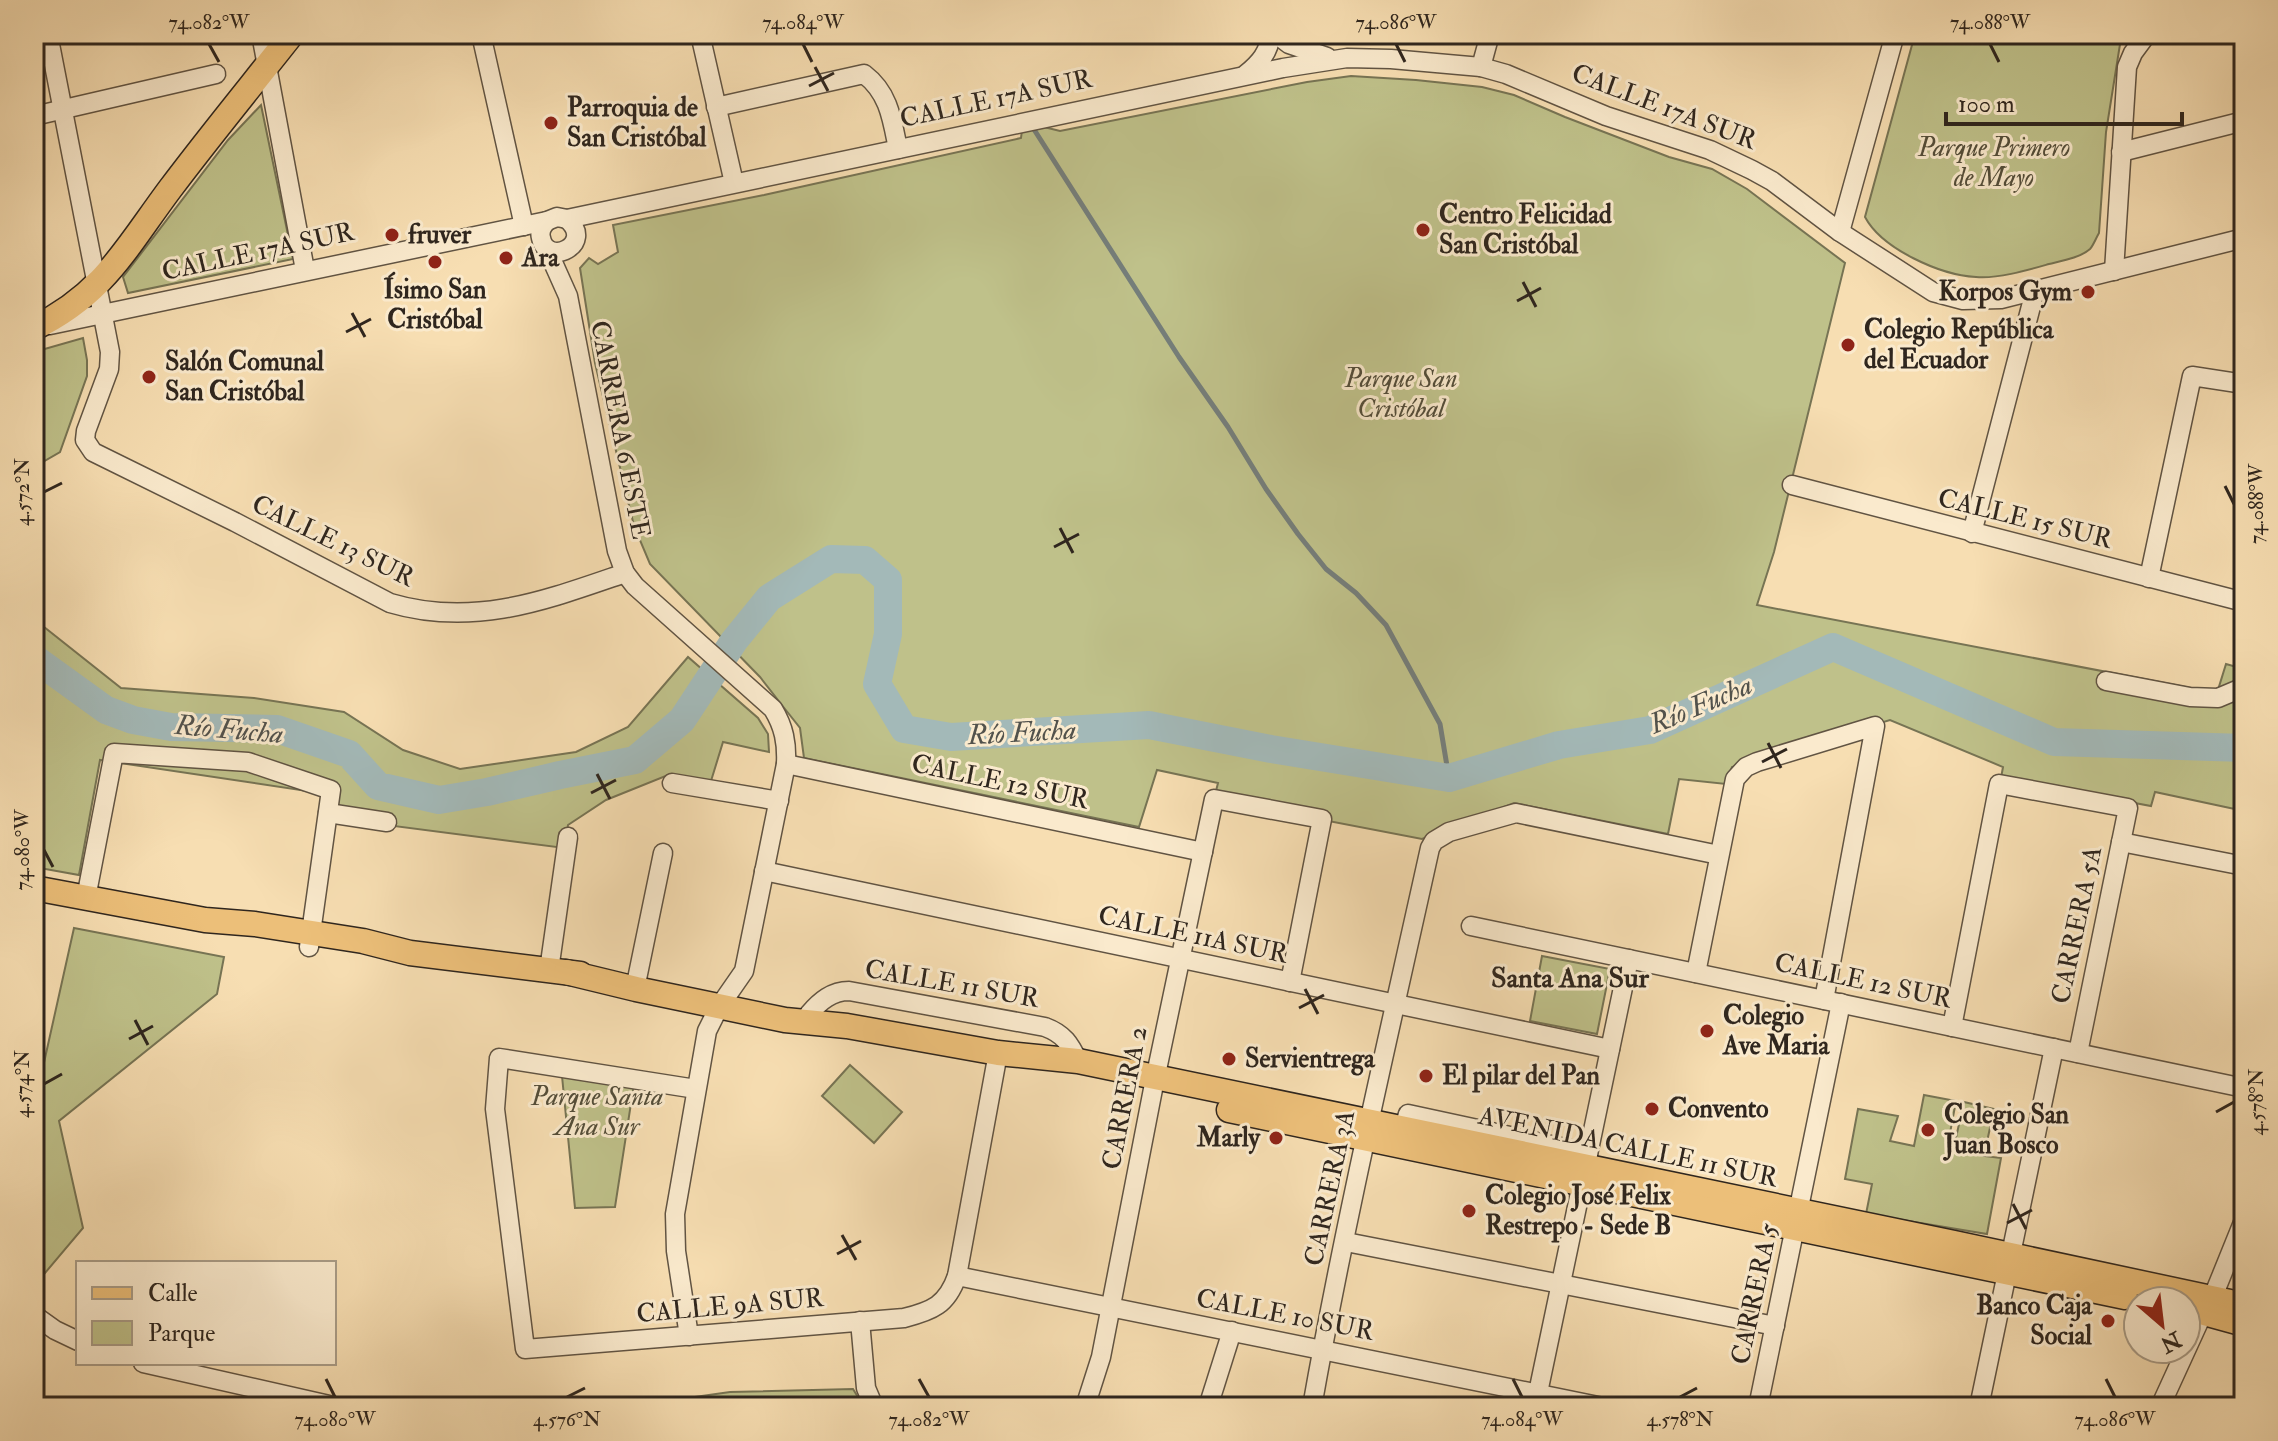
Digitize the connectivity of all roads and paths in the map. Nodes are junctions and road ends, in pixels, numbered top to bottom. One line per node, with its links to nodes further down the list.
1 (48, 34): 16 (street)
2 (261, 34): 11 (street)
3 (292, 34): 11 (main road)
4 (481, 34): 23 (street)
5 (700, 34): 15 (street)
6 (1273, 34): 10 (street); 14 (street)
7 (1490, 34): 12 (street)
8 (1895, 34): 25 (street)
9 (2146, 35): 20 (street)
10 (1335, 59): 12 (street, CALLE 17A SUR); 14 (street, CALLE 17A SUR)
11 (266, 67): 29 (street); 31 (main road)
12 (1481, 67): 25 (street, CALLE 17A SUR)
13 (216, 74): 16 (street)
14 (1245, 76): 19 (street, CALLE 17A SUR)
15 (716, 107): 19 (street); 21 (street)
16 (62, 109): 17 (street); 31 (street)
17 (34, 116)
18 (2244, 121): 20 (street)
19 (898, 149): 21 (street, CALLE 17A SUR)
20 (2121, 152): 30 (street)
21 (734, 183): 26 (street, CALLE 17A SUR)
22 (547, 221): 23 (street, CALLE 17A SUR); 26 (street); 28 (street)
23 (524, 226): 24 (street, CALLE 17A SUR)
24 (493, 232): 28 (street, CALLE 17A SUR); 29 (street, CALLE 17A SUR)
25 (1840, 232): 32 (street, CALLE 17A SUR)
26 (571, 234): 28 (street); 33 (street, CARRERA 6 ESTE)
27 (2244, 238): 30 (street, CALLE 17A SUR)
28 (544, 244): 33 (street, CARRERA 6 ESTE)
29 (305, 270): 34 (street, CALLE 17A SUR)
30 (2114, 271): 32 (street, CALLE 17A SUR)
31 (96, 286): 34 (street); 35 (main road)
32 (2035, 291): 38 (street)
33 (568, 296): 39 (street, CARRERA 6 ESTE)
34 (102, 314): 35 (street, CALLE 17A SUR); 39 (street, CALLE 13 SUR)
35 (34, 328)
36 (2244, 384): 40 (street)
37 (1792, 485): 38 (street, CALLE 15 SUR)
38 (1972, 533): 40 (street, CALLE 15 SUR)
39 (625, 573): 44 (street)
40 (2149, 578): 41 (street, CALLE 15 SUR)
41 (2244, 602)
42 (2106, 681): 43 (street)
43 (2244, 687)
44 (786, 764): 46 (street); 51 (street, CALLE 12 SUR)
45 (672, 783): 46 (street)
46 (779, 801): 55 (street)
47 (328, 813): 48 (street); 57 (street); 59 (street)
48 (387, 822)
49 (568, 837): 62 (street)
50 (2121, 842): 54 (street); 71 (street, CARRERA 5A); 75 (street, CARRERA 5A)
51 (1203, 852): 60 (street, CARRERA 2); 65 (street, CARRERA 2)
52 (663, 853): 64 (street)
53 (1719, 855): 63 (street); 67 (street, CARRERA 5); 68 (street, CARRERA 3A)
54 (2244, 866)
55 (764, 871): 60 (street, CALLE 11A SUR); 66 (street)
56 (34, 888): 57 (main road, AVENIDA CALLE 11 SUR)
57 (86, 898): 59 (main road, AVENIDA CALLE 11 SUR)
58 (1471, 926): 61 (street, CALLE 12 SUR)
59 (310, 940): 62 (main road, AVENIDA CALLE 11 SUR)
60 (1181, 959): 65 (street, CALLE 11A SUR); 77 (street, CARRERA 2)
61 (1629, 959): 63 (street, CALLE 12 SUR); 73 (street)
62 (558, 971): 64 (main road, AVENIDA CALLE 11 SUR); 66 (main road, AVENIDA CALLE 11 SUR)
63 (1696, 973): 67 (street, CALLE 12 SUR)
64 (637, 979): 66 (main road, AVENIDA CALLE 11 SUR)
65 (1290, 982): 68 (street, CALLE 11A SUR)
66 (723, 1001): 69 (main road, AVENIDA CALLE 11 SUR); 70 (main road, AVENIDA CALLE 11 SUR); 79 (street)
67 (1832, 1002): 71 (street, CALLE 12 SUR); 82 (street, CARRERA 5)
68 (1396, 1004): 73 (street, CALLE 11A SUR); 80 (street, CARRERA 3A)
69 (809, 1014): 70 (main road, AVENIDA CALLE 11 SUR); 76 (street, CALLE 11 SUR)
70 (847, 1026): 74 (main road, AVENIDA CALLE 11 SUR)
71 (1952, 1027): 72 (street, CALLE 12 SUR)
72 (2054, 1048): 75 (street, CALLE 12 SUR); 85 (street)
73 (1610, 1049): 81 (street)
74 (998, 1053): 76 (main road, AVENIDA CALLE 11 SUR); 77 (main road, AVENIDA CALLE 11 SUR); 86 (street)
75 (2078, 1053): 78 (street, CALLE 12 SUR)
76 (1078, 1061): 77 (main road, AVENIDA CALLE 11 SUR)
77 (1154, 1085): 80 (main road, AVENIDA CALLE 11 SUR); 92 (street, CARRERA 2)
78 (2244, 1088)
79 (696, 1089): 100 (street); 100 (street, CALLE 9A SUR)
80 (1369, 1130): 81 (main road, AVENIDA CALLE 11 SUR); 81 (main road, AVENIDA CALLE 11 SUR); 84 (street, CARRERA 3A)
81 (1585, 1168): 82 (main road, AVENIDA CALLE 11 SUR); 87 (street)
82 (1797, 1220): 85 (main road, AVENIDA CALLE 11 SUR); 98 (street, CARRERA 5)
83 (2244, 1220): 90 (street)
84 (1346, 1242): 87 (street); 102 (street, CARRERA 3A)
85 (2009, 1264): 88 (main road, AVENIDA CALLE 11 SUR); 89 (main road, AVENIDA CALLE 11 SUR); 113 (street)
86 (957, 1276): 92 (street, CALLE 10 SUR); 96 (street, CALLE 9A SUR)
87 (1560, 1284): 98 (street); 105 (street)
88 (2122, 1289)
89 (2122, 1295)
90 (2202, 1303)
91 (2244, 1305): 93 (main road, AVENIDA CALLE 11 SUR)
92 (1111, 1306): 99 (street, CALLE 10 SUR); 108 (street, CARRERA 2)
93 (2202, 1307)
94 (2202, 1308): 97 (main road, AVENIDA CALLE 11 SUR)
95 (34, 1315): 101 (street)
96 (860, 1321): 100 (street, CALLE 9A SUR); 107 (street)
97 (2244, 1324)
98 (1775, 1326): 112 (street, CARRERA 5)
99 (1232, 1331): 102 (street, CALLE 10 SUR); 109 (street)
100 (689, 1336)
101 (76, 1340)
102 (1323, 1349): 105 (street, CALLE 10 SUR); 110 (street, CARRERA 3A)
103 (152, 1365): 106 (street)
104 (2177, 1365): 114 (street)
105 (1536, 1400): 111 (street, CALLE 10 SUR)
106 (338, 1407)
107 (874, 1407)
108 (1085, 1407)
109 (1208, 1407)
110 (1312, 1407)
111 (1603, 1407)
112 (1758, 1407)
113 (1979, 1407)
114 (2160, 1407)

